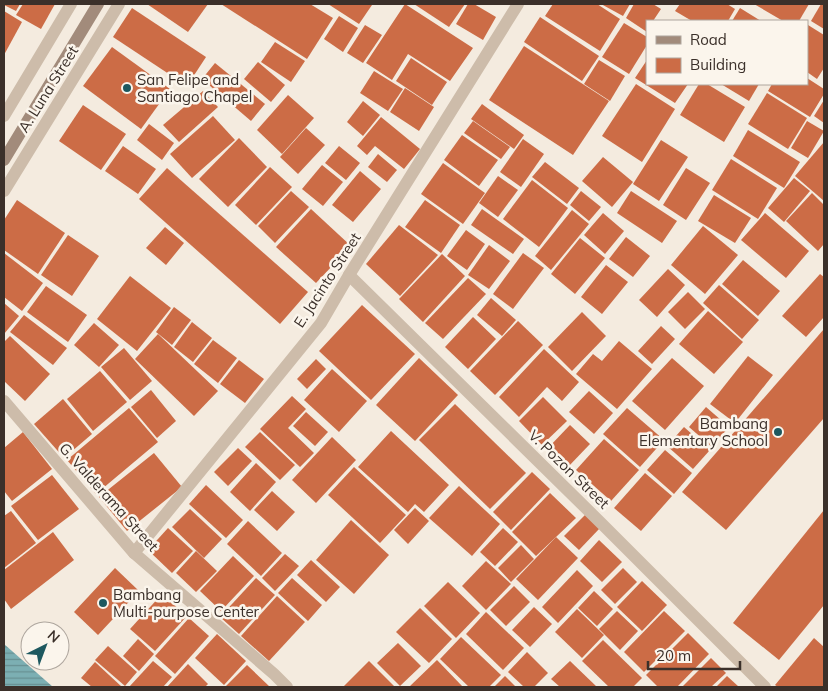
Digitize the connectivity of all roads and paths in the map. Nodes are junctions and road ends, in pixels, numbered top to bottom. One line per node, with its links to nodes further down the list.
1 (71, 4): 5 (street, A. Luna Street)
2 (98, 4): 6 (main road)
3 (119, 4): 7 (street, A. Luna Street)
4 (518, 4): 8 (street, E. Jacinto Street)
5 (4, 116)
6 (4, 160)
7 (4, 191)
8 (348, 276): 10 (street, E. Jacinto Street); 12 (street, V. Pozon Street)
9 (4, 401): 10 (street, G. Valderama Street)
10 (134, 553): 11 (street, G. Valderama Street)
11 (287, 687)
12 (765, 687)

